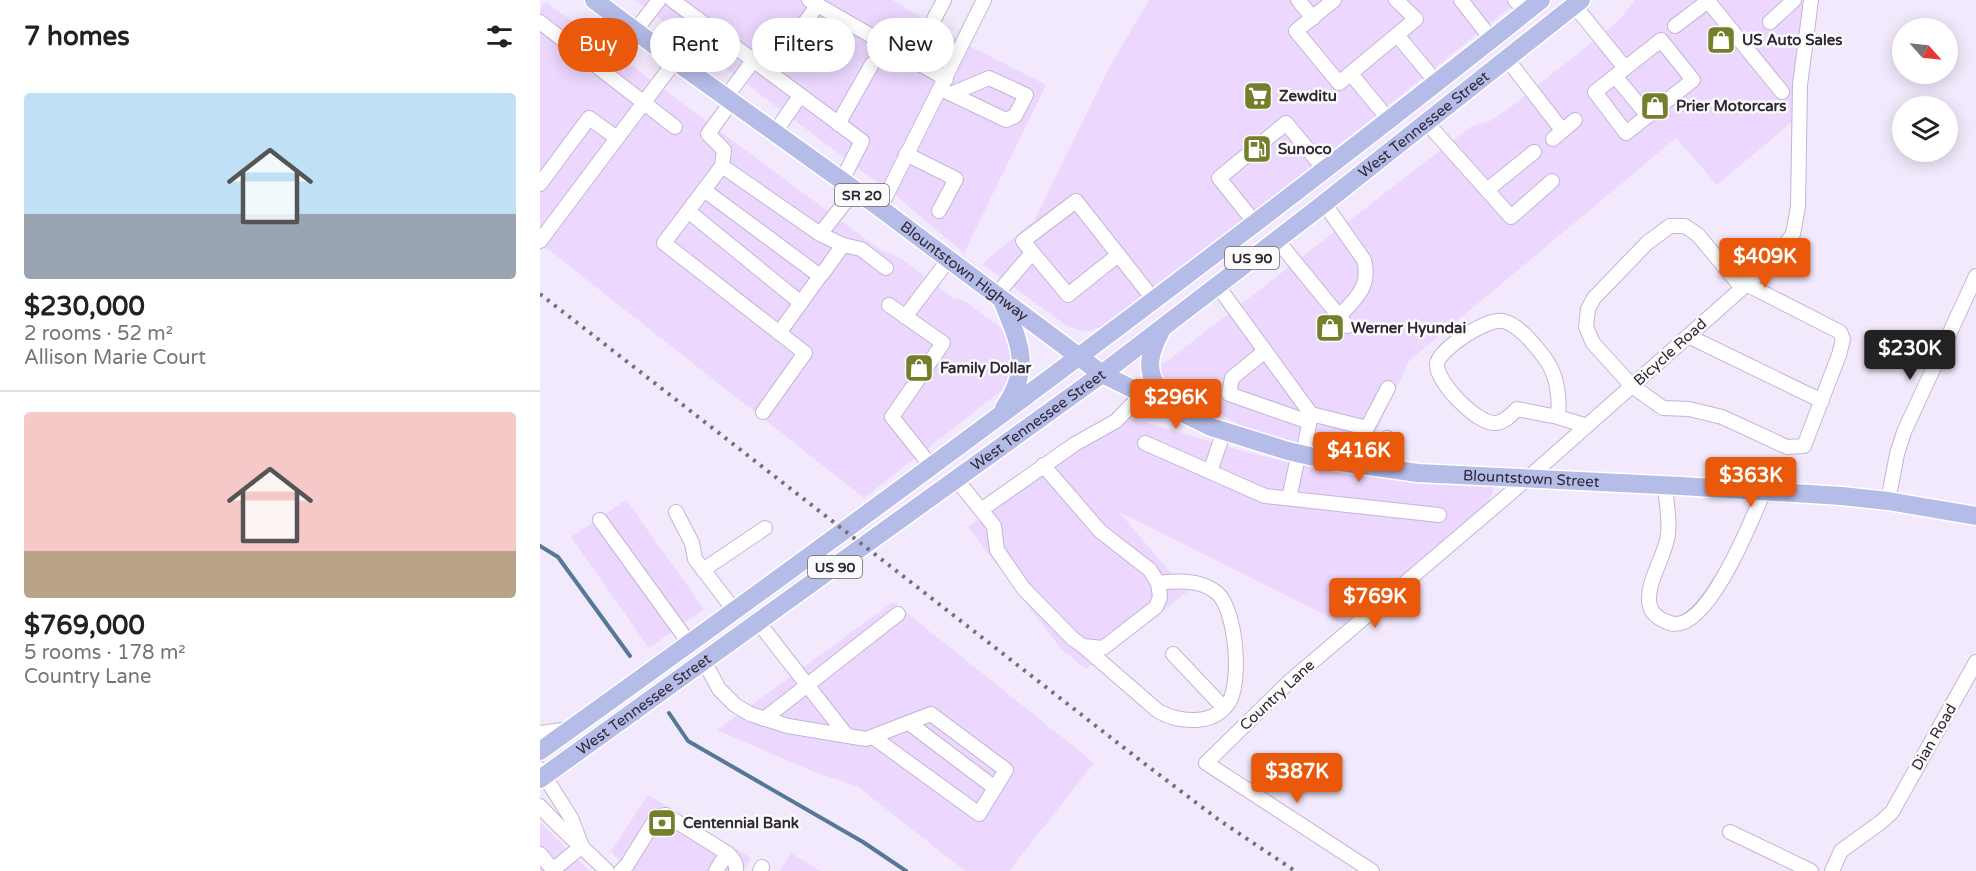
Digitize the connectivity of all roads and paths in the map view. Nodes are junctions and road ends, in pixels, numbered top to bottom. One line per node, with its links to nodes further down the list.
1 (594, 0): 17 (main road, Blountstown Highway / SR 20)
2 (659, 0): 25 (street)
3 (672, 0): 18 (street)
4 (944, 0): 20 (street)
5 (984, 0): 37 (street)
6 (1298, 0): 21 (street)
7 (1334, 0): 21 (street)
8 (1396, 0): 26 (street)
9 (1541, 0): 16 (main road, West Tennessee Street / US 90)
10 (1794, 0): 23 (street)
11 (1810, 0): 75 (street, Bicycle Road)
12 (1467, 2): 27 (street)
13 (813, 3): 19 (street); 37 (street)
14 (1578, 3): 28 (main road, West Tennessee Street / US 90); 34 (street)
15 (1697, 3): 24 (street); 38 (street)
16 (1521, 6): 27 (main road, West Tennessee Street / US 90)
17 (618, 18)
18 (697, 18)
19 (803, 18)
20 (935, 18)
21 (1313, 18): 35 (street)
22 (540, 22): 41 (street)
23 (1770, 22)
24 (1675, 26)
25 (638, 27)
26 (1397, 35): 35 (street); 36 (street)
27 (1492, 39): 28 (main road); 36 (main road, West Tennessee Street / US 90)
28 (1507, 59): 44 (street); 45 (main road, West Tennessee Street / US 90)
29 (752, 62): 40 (street)
30 (663, 72): 41 (street)
31 (691, 72): 40 (main road, Blountstown Highway / SR 20)
32 (769, 72): 39 (street)
33 (867, 72): 46 (street)
34 (1620, 72): 42 (street); 42 (street); 42 (street)
35 (1351, 74): 43 (street)
36 (1437, 83): 43 (main road, West Tennessee Street / US 90)
37 (946, 87): 37 (street); 51 (street)
38 (1782, 92)
39 (800, 96): 46 (street); 48 (street)
40 (729, 99): 48 (main road, Blountstown Highway / SR 20); 52 (street)
41 (644, 102): 47 (street); 49 (street)
42 (1648, 116)
43 (1389, 120): 53 (main road, West Tennessee Street / US 90)
44 (1575, 120)
45 (1426, 122): 58 (street); 59 (main road, West Tennessee Street / US 90)
46 (838, 124): 56 (street)
47 (675, 127)
48 (775, 132): 56 (main road, Blountstown Highway / SR 20)
49 (617, 138): 55 (street); 66 (street)
50 (1534, 152): 58 (street)
51 (906, 153): 60 (street); 62 (street)
52 (722, 166): 57 (street); 64 (street)
53 (1324, 170): 63 (main road, West Tennessee Street / US 90); 63 (street)
54 (1552, 181): 58 (street)
55 (540, 184)
56 (849, 185): 60 (main road, Blountstown Highway / SR 20); 64 (street)
57 (704, 190): 61 (street); 72 (street)
58 (1487, 190)
59 (1324, 203): 65 (main road, West Tennessee Street / US 90); 65 (street)
60 (880, 208): 70 (main road, Blountstown Highway / SR 20)
61 (688, 211): 78 (street); 82 (street)
62 (939, 211)
63 (1255, 223): 77 (main road, West Tennessee Street / US 90)
64 (820, 234): 67 (street)
65 (1276, 240): 74 (main road, West Tennessee Street / US 90)
66 (540, 241)
67 (843, 245): 71 (street); 72 (street)
68 (1032, 253): 69 (street); 69 (street); 76 (street)
69 (1118, 255): 77 (street)
70 (949, 259): 76 (main road, Blountstown Highway / SR 20); 80 (street)
71 (886, 268)
72 (822, 275): 78 (street)
73 (1976, 276): 110 (street)
74 (1217, 285): 81 (main road, West Tennessee Street / US 90); 84 (street)
75 (1744, 286): 83 (street, Bicycle Road); 87 (street); 90 (street)
76 (999, 298): 85 (main road, Blountstown Highway / SR 20); 93 (main road)
77 (1154, 300): 85 (main road, West Tennessee Street / US 90)
78 (801, 303): 82 (street)
79 (889, 305): 80 (street)
80 (905, 317): 102 (street)
81 (1163, 327): 86 (main road, West Tennessee Street / US 90); 91 (main road)
82 (779, 333): 92 (street)
83 (1688, 336): 87 (street, Bicycle Road); 90 (street)
84 (1265, 351): 95 (street); 95 (street)
85 (1081, 356): 86 (main road, Blountstown Highway / SR 20); 93 (main road, West Tennessee Street / US 90)
86 (1102, 374): 89 (main road, Blountstown Street); 106 (main road, West Tennessee Street / US 90)
87 (1632, 386): 90 (street); 96 (street, Bicycle Road)
88 (1388, 388): 95 (street)
89 (1143, 393): 91 (main road, Blountstown Street); 101 (street)
90 (1822, 401)
91 (1165, 404): 97 (main road, Blountstown Street)
92 (763, 412)
93 (998, 417): 102 (main road, West Tennessee Street / US 90)
94 (1558, 417): 94 (street); 96 (street)
95 (1310, 418): 100 (street)
96 (1587, 426): 105 (street, Bicycle Road)
97 (1224, 431): 100 (main road, Blountstown Street); 104 (street)
98 (1387, 438): 103 (street)
99 (1145, 443): 104 (street)
100 (1301, 454): 103 (main road, Blountstown Street); 109 (street)
101 (1043, 465): 111 (street); 118 (street)
102 (931, 466): 119 (main road, West Tennessee Street / US 90)
103 (1382, 468): 105 (main road, Blountstown Street)
104 (1210, 471): 109 (street)
105 (1528, 478): 107 (main road, Blountstown Street); 150 (street, Country Lane)
106 (956, 479): 111 (street); 121 (main road, West Tennessee Street / US 90)
107 (1665, 485): 108 (main road, Blountstown Street); 108 (street)
108 (1764, 491): 110 (main road, Blountstown Street)
109 (1289, 498): 113 (street)
110 (1888, 501): 114 (main road, Blountstown Street)
111 (981, 510): 124 (street)
112 (676, 512): 117 (street)
113 (1439, 515)
114 (1976, 516)
115 (600, 520): 123 (street)
116 (765, 528): 117 (street)
117 (703, 570): 119 (street)
118 (1158, 583): 124 (street); 130 (street)
119 (734, 610): 122 (main road, West Tennessee Street / US 90)
120 (898, 614): 129 (street)
121 (758, 622): 126 (main road, West Tennessee Street / US 90); 129 (street)
122 (714, 625): 123 (main road, West Tennessee Street / US 90); 126 (main road)
123 (689, 643): 128 (main road); 133 (main road, West Tennessee Street / US 90)
124 (1083, 646): 130 (street)
125 (1173, 654): 130 (street)
126 (704, 661): 128 (main road, West Tennessee Street / US 90); 131 (street)
127 (1976, 662): 152 (street, Dian Road)
128 (678, 680): 138 (main road, West Tennessee Street / US 90)
129 (807, 685): 131 (street); 135 (street)
130 (1224, 708)
131 (764, 718): 135 (street)
132 (909, 723): 136 (street); 139 (street); 139 (street)
133 (571, 729): 134 (street); 137 (main road, West Tennessee Street / US 90)
134 (540, 733)
135 (847, 736): 136 (street)
136 (873, 737): 139 (street)
137 (540, 751)
138 (542, 775): 142 (street)
139 (995, 788)
140 (540, 806): 142 (street)
141 (1730, 832): 151 (street)
142 (582, 846): 145 (street); 146 (street)
143 (728, 853): 147 (street); 148 (street); 149 (street)
144 (540, 854): 145 (street)
145 (553, 871)
146 (607, 871)
147 (621, 871)
148 (716, 871)
149 (736, 871)
150 (1372, 871)
151 (1811, 871)
152 (1832, 871)

